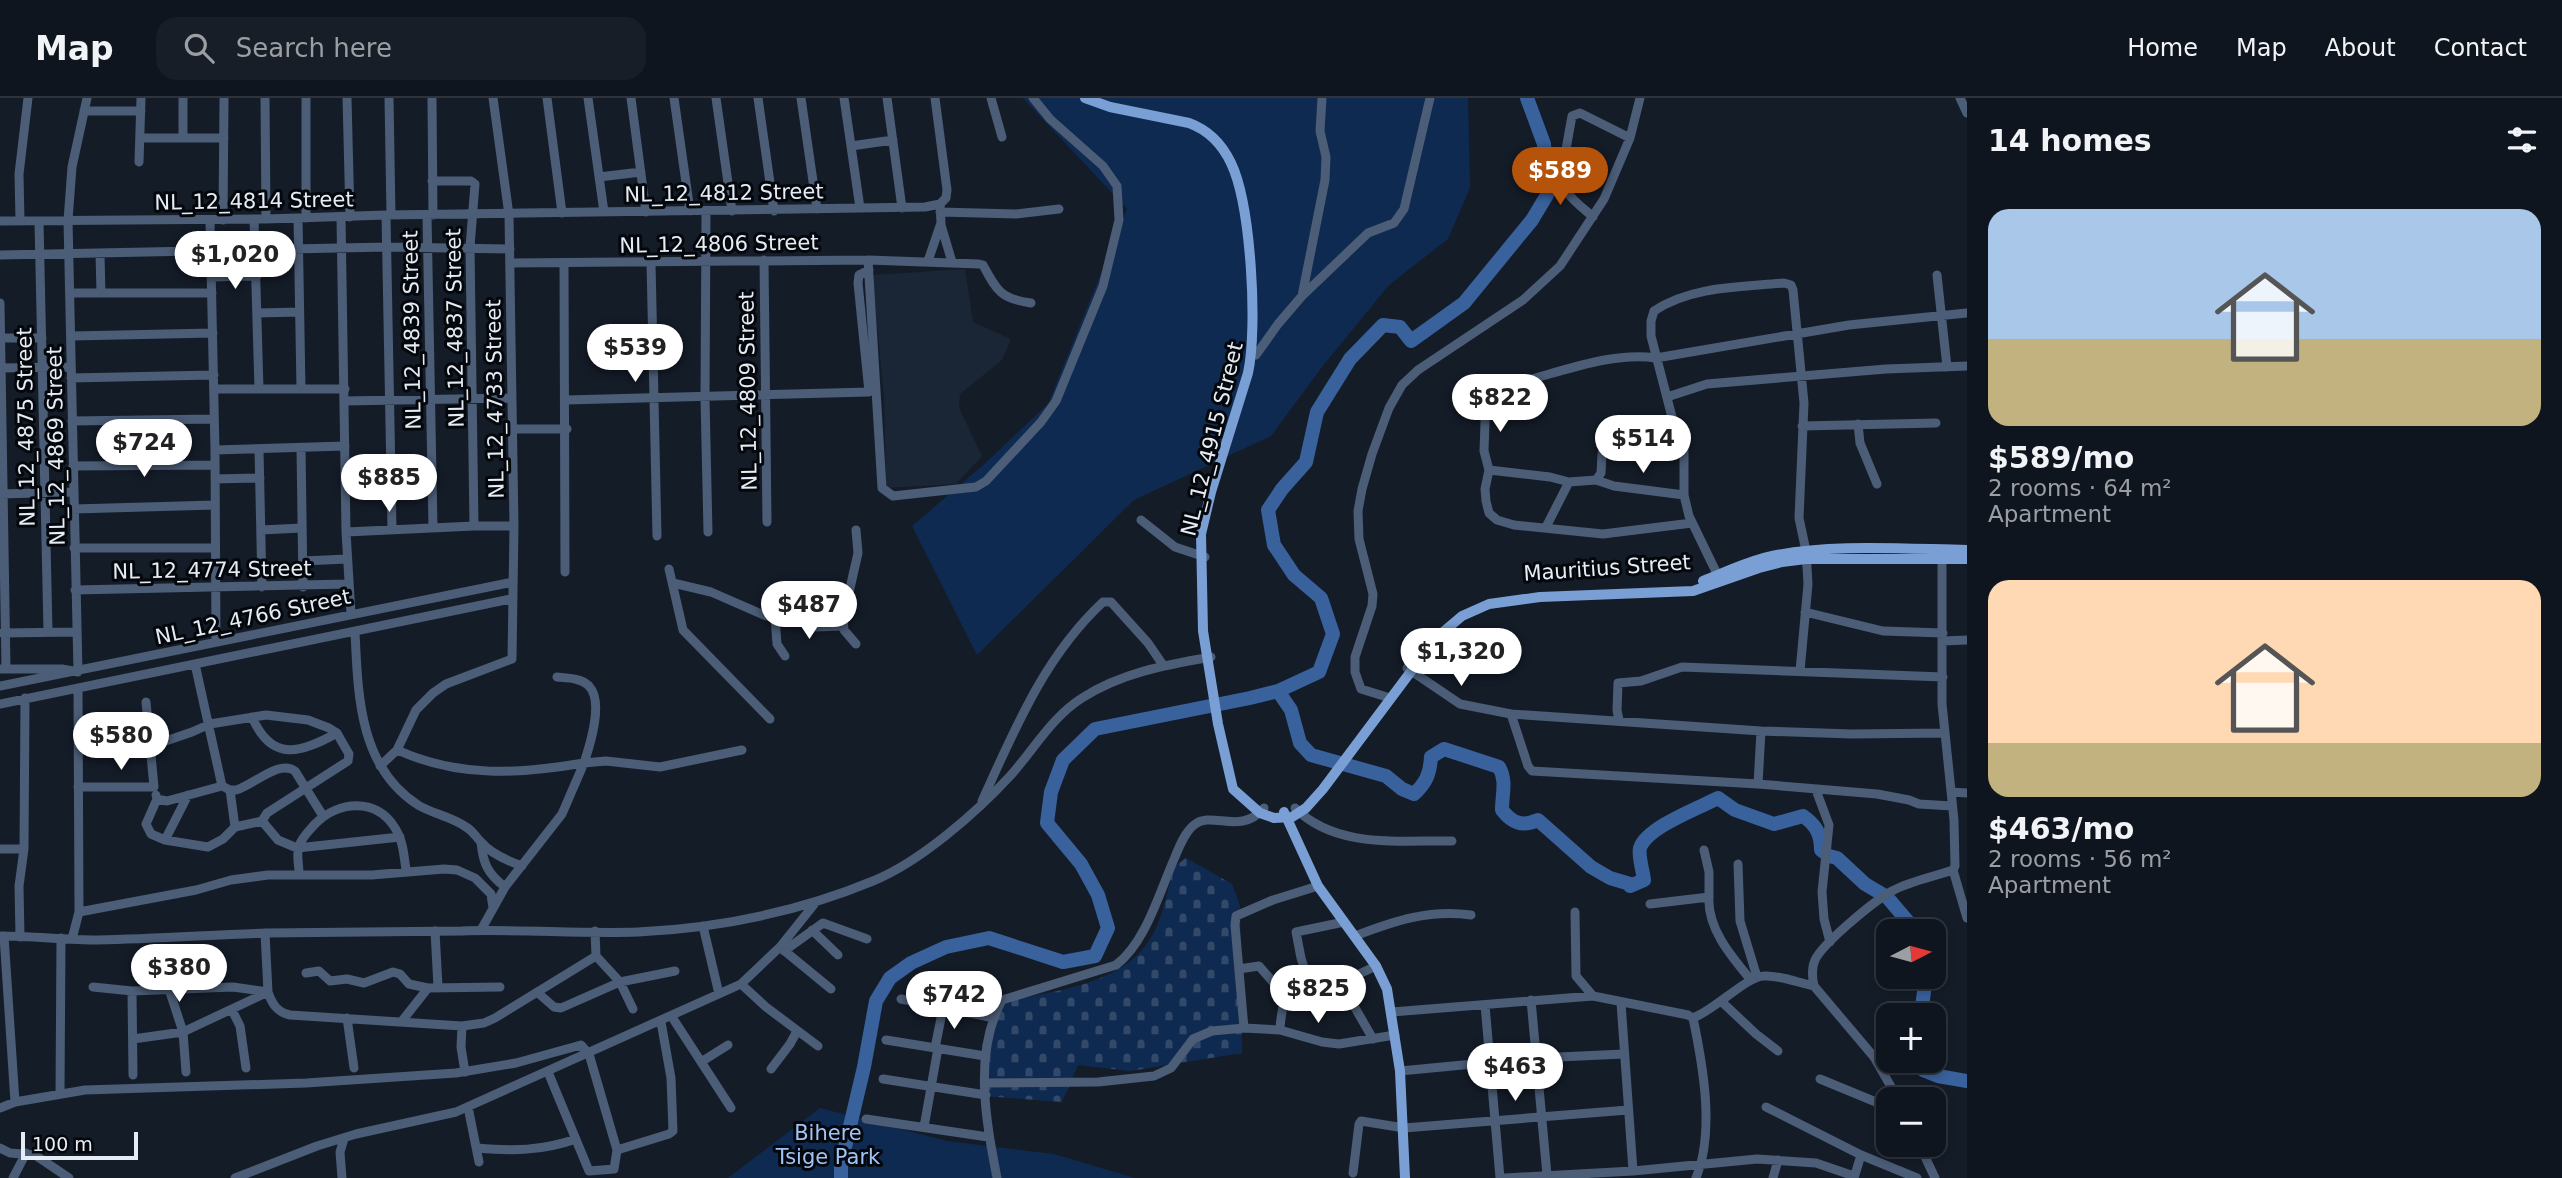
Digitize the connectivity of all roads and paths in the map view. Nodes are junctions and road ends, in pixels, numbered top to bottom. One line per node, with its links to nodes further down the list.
1 (28, 98): 69 (street)
2 (87, 98): 30 (street, NL_12_4869 Street)
3 (141, 98): 31 (street)
4 (183, 98): 35 (street)
5 (224, 98): 36 (street)
6 (265, 98): 64 (street)
7 (306, 98): 62 (street)
8 (347, 98): 60 (street)
9 (390, 98): 56 (street)
10 (432, 98): 43 (street, NL_12_4839 Street)
11 (493, 98): 58 (street, NL_12_4733 Street)
12 (547, 98): 55 (street)
13 (588, 98): 42 (street)
14 (631, 98): 41 (street)
15 (674, 98): 49 (street)
16 (716, 98): 50 (street)
17 (758, 98): 51 (street)
18 (801, 98): 47 (street)
19 (844, 98): 39 (street)
20 (887, 98): 38 (street)
21 (935, 98): 46 (street)
22 (991, 98): 33 (street)
23 (1033, 98): 91 (street)
24 (1085, 98): 179 (main road, NL_12_4915 Street)
25 (1095, 98): 110 (main road, NL_12_4915 Street)
26 (1322, 98): 98 (street)
27 (1430, 98): 98 (street)
28 (1640, 98): 37 (street)
29 (1959, 98): 32 (street)
30 (84, 111): 31 (street); 65 (street, NL_12_4869 Street)
31 (141, 111): 34 (street)
32 (1967, 113)
33 (1002, 137)
34 (140, 138): 35 (street); 40 (street)
35 (183, 138): 36 (street)
36 (224, 138): 67 (street)
37 (1630, 138): 61 (street); 61 (street)
38 (893, 140): 39 (street); 45 (street)
39 (851, 146): 44 (street)
40 (139, 162)
41 (641, 172): 42 (street); 53 (street)
42 (599, 177): 52 (street)
43 (432, 181): 57 (street, NL_12_4837 Street); 59 (street, NL_12_4839 Street)
44 (860, 208): 45 (street, NL_12_4812 Street); 47 (street, NL_12_4812 Street)
45 (902, 208): 46 (street, NL_12_4812 Street)
46 (940, 208): 48 (street, NL_12_4812 Street); 71 (street)
47 (817, 209): 51 (street, NL_12_4812 Street)
48 (1059, 209)
49 (690, 211): 53 (street, NL_12_4812 Street); 54 (street, NL_12_4812 Street)
50 (732, 211): 51 (street, NL_12_4812 Street); 54 (street, NL_12_4812 Street)
51 (774, 211)
52 (604, 212): 53 (street, NL_12_4812 Street); 55 (street, NL_12_4812 Street)
53 (646, 212)
54 (706, 212): 85 (street)
55 (562, 213): 58 (street, NL_12_4812 Street)
56 (388, 215): 59 (street, NL_12_4814 Street); 60 (street, NL_12_4814 Street); 72 (street)
57 (471, 215): 58 (street, NL_12_4814 Street); 59 (street, NL_12_4814 Street); 73 (street, NL_12_4837 Street)
58 (509, 215): 76 (street, NL_12_4733 Street)
59 (430, 216): 75 (street, NL_12_4839 Street)
60 (346, 217): 62 (street, NL_12_4814 Street); 74 (street)
61 (1593, 217): 218 (street)
62 (302, 218): 64 (street, NL_12_4814 Street); 79 (street)
63 (254, 219): 64 (street, NL_12_4814 Street); 67 (street, NL_12_4814 Street); 78 (street)
64 (265, 219)
65 (68, 220): 66 (street, NL_12_4814 Street); 70 (street, NL_12_4814 Street); 81 (street, NL_12_4869 Street)
66 (210, 220): 67 (street, NL_12_4814 Street); 77 (street)
67 (223, 220)
68 (0, 221): 69 (street, NL_12_4814 Street)
69 (20, 221): 70 (street, NL_12_4814 Street)
70 (40, 221): 80 (street, NL_12_4875 Street)
71 (941, 223): 86 (street); 88 (street)
72 (387, 247): 74 (street); 75 (street); 131 (street)
73 (470, 247): 75 (street); 76 (street); 126 (street, NL_12_4837 Street)
74 (342, 248): 79 (street); 123 (street)
75 (429, 248): 129 (street, NL_12_4839 Street)
76 (510, 249): 89 (street, NL_12_4733 Street)
77 (211, 250): 78 (street); 82 (street); 94 (street)
78 (256, 250): 79 (street); 93 (street)
79 (299, 250): 101 (street)
80 (41, 253): 81 (street); 83 (street); 109 (street, NL_12_4875 Street)
81 (69, 254): 82 (street); 95 (street, NL_12_4869 Street)
82 (100, 254): 96 (street)
83 (0, 255)
84 (764, 260): 85 (street, NL_12_4806 Street); 91 (street, NL_12_4806 Street); 124 (street, NL_12_4809 Street)
85 (707, 261): 87 (street, NL_12_4806 Street); 128 (street)
86 (928, 261): 88 (street, NL_12_4806 Street); 91 (street, NL_12_4806 Street)
87 (651, 262): 90 (street, NL_12_4806 Street); 130 (street)
88 (952, 262): 100 (street, NL_12_4806 Street)
89 (510, 263): 90 (street, NL_12_4806 Street); 127 (street, NL_12_4733 Street)
90 (564, 263): 132 (street)
91 (868, 265): 124 (street)
92 (1937, 275): 104 (street)
93 (257, 276): 94 (street); 102 (street)
94 (211, 277): 97 (street)
95 (71, 293): 96 (street); 107 (street, NL_12_4869 Street)
96 (101, 293): 97 (street)
97 (212, 293): 105 (street)
98 (1303, 296): 110 (street)
99 (0, 303): 108 (street)
100 (1031, 303)
101 (299, 312): 102 (street); 120 (street)
102 (258, 313): 122 (street)
103 (1967, 313): 104 (street)
104 (1942, 316): 106 (street); 115 (street)
105 (213, 333): 107 (street); 117 (street)
106 (1799, 335): 111 (street); 111 (street); 118 (street)
107 (72, 336): 114 (street, NL_12_4869 Street)
108 (1, 338): 109 (street); 116 (street)
109 (42, 338): 113 (street, NL_12_4875 Street)
110 (1256, 355): 179 (main road, NL_12_4915 Street)
111 (1656, 358): 125 (street); 148 (street)
112 (1967, 366): 115 (street)
113 (42, 367): 114 (street); 116 (street); 155 (street, NL_12_4875 Street)
114 (71, 367): 119 (street, NL_12_4869 Street)
115 (1947, 367): 118 (street)
116 (1, 368): 156 (street)
117 (214, 375): 119 (street); 121 (street)
118 (1803, 377): 125 (street); 139 (street)
119 (71, 378): 135 (street, NL_12_4869 Street)
120 (301, 388): 122 (street); 123 (street)
121 (214, 389): 122 (street); 134 (street)
122 (259, 389)
123 (345, 389): 133 (street)
124 (765, 396): 128 (street); 161 (street, NL_12_4809 Street)
125 (1667, 397): 136 (street)
126 (473, 398): 127 (street); 129 (street); 163 (street, NL_12_4837 Street)
127 (512, 398): 140 (street, NL_12_4733 Street)
128 (705, 398): 130 (street); 172 (street)
129 (431, 399): 131 (street); 167 (street, NL_12_4839 Street)
130 (654, 399): 132 (street); 173 (street)
131 (390, 400): 133 (street); 168 (street)
132 (566, 400): 141 (street)
133 (345, 401): 142 (street)
134 (214, 419): 135 (street); 145 (street)
135 (72, 421): 147 (street, NL_12_4869 Street)
136 (1673, 421): 151 (street); 157 (street)
137 (1936, 423): 138 (street)
138 (1858, 424): 139 (street); 153 (street)
139 (1802, 426): 177 (street)
140 (513, 429): 141 (street); 164 (street, NL_12_4733 Street)
141 (567, 429): 184 (street)
142 (345, 446): 143 (street); 171 (street)
143 (301, 448): 144 (street); 166 (street)
144 (259, 449): 145 (street); 149 (street)
145 (215, 450): 146 (street)
146 (215, 465): 147 (street); 150 (street)
147 (73, 466): 154 (street, NL_12_4869 Street)
148 (1489, 470): 152 (street); 165 (street)
149 (260, 478): 150 (street); 169 (street)
150 (215, 479): 158 (street)
151 (1596, 480): 152 (street); 157 (street)
152 (1569, 482): 165 (street)
153 (1877, 484)
154 (73, 492): 155 (street); 159 (street, NL_12_4869 Street)
155 (45, 493): 156 (street); 198 (street, NL_12_4875 Street)
156 (2, 494): 201 (street)
157 (1684, 495): 162 (street)
158 (215, 505): 159 (street); 175 (street)
159 (74, 509): 174 (street, NL_12_4869 Street)
160 (1141, 520): 179 (street)
161 (767, 522)
162 (1692, 523): 165 (street); 185 (street)
163 (474, 526): 164 (street); 167 (street)
164 (514, 526): 186 (street, NL_12_4733 Street)
165 (1546, 527)
166 (302, 528): 169 (street); 182 (street)
167 (433, 528): 168 (street)
168 (392, 529): 171 (street)
169 (261, 530): 189 (street)
170 (856, 530): 197 (street)
171 (346, 532): 180 (street)
172 (708, 532)
173 (657, 536)
174 (74, 548): 175 (street); 192 (street, NL_12_4869 Street)
175 (215, 548): 191 (street)
176 (1967, 550): 178 (main road, Mauritius Street)
177 (1806, 555): 178 (main road, Mauritius Street); 185 (main road, Mauritius Street); 194 (street)
178 (1942, 555): 181 (main road, Mauritius Street); 202 (street)
179 (1202, 556): 207 (main road, NL_12_4915 Street)
180 (347, 559): 182 (street); 188 (street)
181 (1967, 559)
182 (303, 561): 190 (street)
183 (669, 569): 187 (street)
184 (565, 572)
185 (1719, 579): 211 (main road, Mauritius Street)
186 (513, 582): 193 (street, NL_12_4733 Street); 195 (street, NL_12_4766 Street)
187 (673, 583): 196 (street); 224 (street)
188 (348, 584): 190 (street, NL_12_4774 Street); 195 (street)
189 (262, 587): 190 (street, NL_12_4774 Street); 191 (street, NL_12_4774 Street)
190 (303, 587)
191 (216, 588): 192 (street, NL_12_4774 Street); 204 (street)
192 (75, 590): 199 (street, NL_12_4869 Street)
193 (512, 599): 200 (street, NL_12_4766 Street); 231 (street, NL_12_4733 Street)
194 (1805, 612): 202 (street); 212 (street)
195 (351, 614): 204 (street, NL_12_4766 Street)
196 (775, 617): 197 (street); 206 (street)
197 (843, 626): 205 (street)
198 (48, 632): 199 (street); 201 (street)
199 (76, 632): 213 (street, NL_12_4869 Street)
200 (355, 632): 208 (street, NL_12_4766 Street); 234 (street)
201 (3, 633): 210 (street)
202 (1943, 637): 203 (street); 215 (street)
203 (1967, 640)
204 (216, 642): 213 (street, NL_12_4766 Street)
205 (856, 644)
206 (785, 656)
207 (1208, 657): 209 (street); 247 (main road, NL_12_4915 Street)
208 (195, 664): 217 (street, NL_12_4766 Street); 226 (street)
209 (1163, 665): 246 (street); 246 (street)
210 (3, 669): 213 (street)
211 (1409, 669): 218 (main road, Mauritius Street); 222 (street)
212 (1800, 671): 215 (street); 225 (street)
213 (78, 672): 216 (street, NL_12_4766 Street)
214 (556, 677): 233 (street)
215 (1943, 677): 229 (street)
216 (0, 686)
217 (78, 688): 219 (street, NL_12_4766 Street); 236 (street)
218 (1388, 697): 248 (main road, Mauritius Street)
219 (25, 698): 221 (street, NL_12_4766 Street); 259 (street)
220 (146, 702): 230 (street)
221 (0, 704)
222 (1511, 714): 225 (street); 235 (street)
223 (252, 716): 226 (street); 228 (street); 228 (street)
224 (770, 719)
225 (1619, 720): 227 (street)
226 (210, 724): 230 (street); 238 (street)
227 (1761, 731): 229 (street); 235 (street)
228 (337, 733): 239 (street)
229 (1945, 733): 241 (street)
230 (151, 746): 237 (street)
231 (397, 750): 233 (street); 234 (street)
232 (742, 750): 233 (street)
233 (584, 763): 263 (street)
234 (380, 766): 256 (street)
235 (1758, 784): 240 (street)
236 (78, 787): 237 (street); 273 (street)
237 (154, 787): 244 (street)
238 (226, 788): 239 (street); 243 (street); 252 (street)
239 (305, 789): 250 (street); 251 (street)
240 (1816, 790): 245 (street); 290 (street)
241 (1951, 792): 242 (street); 245 (street)
242 (1967, 793)
243 (188, 795): 244 (street); 249 (street)
244 (162, 800): 249 (street); 254 (street)
245 (1952, 806): 264 (street)
246 (978, 808): 270 (street)
247 (1262, 811): 248 (main road); 325 (street)
248 (1291, 813): 255 (street); 267 (main road)
249 (177, 814): 254 (street)
250 (324, 816): 253 (street); 257 (street)
251 (262, 821): 252 (street); 257 (street)
252 (235, 827): 254 (street)
253 (400, 837): 257 (street); 265 (street)
254 (165, 840)
255 (1452, 841)
256 (481, 842): 263 (street); 268 (street)
257 (298, 848): 266 (street)
258 (0, 849): 259 (street)
259 (24, 849): 286 (street)
260 (1704, 850): 269 (street)
261 (1967, 863): 264 (street)
262 (1738, 864): 299 (street)
263 (522, 866): 268 (street)
264 (1954, 868): 276 (street); 290 (street)
265 (406, 870): 266 (street); 272 (street)
266 (299, 873): 273 (street)
267 (1318, 886): 277 (main road); 295 (street)
268 (505, 887): 272 (street)
269 (1709, 897): 271 (street); 299 (street)
270 (816, 902): 278 (street); 291 (street)
271 (1650, 904)
272 (493, 908): 279 (street)
273 (79, 912): 288 (street)
274 (1575, 912): 313 (street)
275 (1471, 915): 285 (street)
276 (1967, 918)
277 (1344, 922): 285 (main road); 298 (street)
278 (703, 926): 282 (street); 311 (street)
279 (481, 930): 281 (street); 282 (street)
280 (812, 930): 289 (street); 291 (street); 292 (street)
281 (435, 931): 283 (street); 305 (street)
282 (595, 931): 293 (street)
283 (265, 933): 288 (street); 309 (street)
284 (2, 936): 286 (street); 312 (street)
285 (1355, 936): 294 (main road)
286 (20, 937): 287 (street)
287 (61, 938): 288 (street); 361 (street)
288 (72, 939)
289 (867, 939)
290 (1830, 942): 302 (street)
291 (782, 949): 301 (street); 307 (street)
292 (838, 955)
293 (596, 956): 300 (street); 310 (street)
294 (1376, 966): 298 (street); 322 (main road)
295 (1239, 968): 330 (street); 331 (street)
296 (675, 971): 300 (street)
297 (306, 972): 305 (street)
298 (1357, 975): 337 (street)
299 (1754, 978): 302 (street); 316 (street)
300 (620, 982): 310 (street); 320 (street)
301 (741, 984): 311 (street); 333 (street)
302 (1814, 986): 360 (street)
303 (93, 987): 308 (street)
304 (499, 987): 305 (street)
305 (433, 988): 327 (street)
306 (169, 989): 308 (street); 309 (street); 332 (street)
307 (831, 989)
308 (132, 991): 335 (street)
309 (268, 992): 321 (street); 324 (street)
310 (537, 992): 329 (street)
311 (719, 994): 323 (street)
312 (4, 996): 363 (street)
313 (1593, 996): 315 (street); 317 (street)
314 (901, 999): 319 (street)
315 (1531, 1000): 318 (street); 345 (street)
316 (1722, 1002): 326 (street); 341 (street)
317 (1621, 1003): 326 (street); 343 (street)
318 (1485, 1005): 322 (street); 347 (street)
319 (943, 1008): 325 (street); 340 (street)
320 (634, 1009)
321 (232, 1010): 332 (street); 348 (street)
322 (1392, 1012): 334 (main road)
323 (672, 1017): 328 (street); 346 (street)
324 (347, 1018): 327 (street); 349 (street)
325 (994, 1018): 344 (street)
326 (1693, 1018): 386 (street)
327 (402, 1021): 329 (street)
328 (661, 1022): 342 (street); 380 (street)
329 (462, 1026): 353 (street)
330 (1244, 1028): 331 (street); 358 (street)
331 (1280, 1030): 337 (street)
332 (183, 1031): 335 (street); 352 (street)
333 (797, 1031): 339 (street); 350 (street)
334 (1395, 1035): 337 (street); 351 (main road)
335 (133, 1039): 355 (street)
336 (886, 1040): 340 (street)
337 (1373, 1040)
338 (728, 1045): 346 (street)
339 (818, 1046)
340 (937, 1048): 344 (street); 359 (street)
341 (1779, 1051)
342 (589, 1054): 353 (street); 354 (street); 380 (street)
343 (1625, 1054): 345 (street); 369 (street)
344 (985, 1056): 358 (street)
345 (1537, 1058): 347 (street); 370 (street)
346 (701, 1062): 368 (street)
347 (1490, 1062): 351 (street); 372 (street)
348 (246, 1068)
349 (354, 1068)
350 (771, 1069)
351 (1400, 1071): 374 (main road)
352 (186, 1072)
353 (465, 1072): 361 (street)
354 (548, 1072): 365 (street); 377 (street)
355 (133, 1075)
356 (883, 1079): 359 (street)
357 (1820, 1079): 364 (street)
358 (986, 1083): 362 (street)
359 (931, 1086): 362 (street); 373 (street)
360 (1891, 1087)
361 (60, 1094): 363 (street)
362 (986, 1095): 375 (street)
363 (15, 1102): 367 (street)
364 (1876, 1102)
365 (468, 1107): 376 (street); 379 (street)
366 (1766, 1107): 382 (street)
367 (0, 1108)
368 (731, 1108)
369 (1628, 1110): 370 (street); 387 (street)
370 (1541, 1116): 372 (street); 390 (street)
371 (866, 1119): 373 (street)
372 (1494, 1120): 374 (street); 400 (street)
373 (924, 1127): 375 (street)
374 (1404, 1128): 389 (street); 399 (main road)
375 (988, 1138): 398 (street)
376 (344, 1139): 396 (street); 397 (street)
377 (576, 1139): 379 (street); 388 (street)
378 (0, 1148): 381 (street)
379 (477, 1148): 385 (street)
380 (617, 1150): 388 (street)
381 (26, 1153): 394 (street); 395 (street)
382 (1861, 1155): 393 (street); 404 (street)
383 (1925, 1157): 405 (street)
384 (1777, 1160): 386 (street); 393 (street); 403 (street)
385 (479, 1162)
386 (1702, 1164): 387 (street); 402 (street)
387 (1633, 1171): 391 (street)
388 (614, 1173)
389 (1353, 1174)
390 (1547, 1175): 391 (street); 392 (street)
391 (1622, 1175)
392 (1530, 1177): 401 (street)
393 (1854, 1177)
394 (13, 1178)
395 (69, 1178)
396 (235, 1178)
397 (342, 1178)
398 (997, 1178)
399 (1405, 1178)
400 (1500, 1178)
401 (1506, 1178)
402 (1696, 1178)
403 (1773, 1178)
404 (1917, 1178)
405 (1935, 1178)

